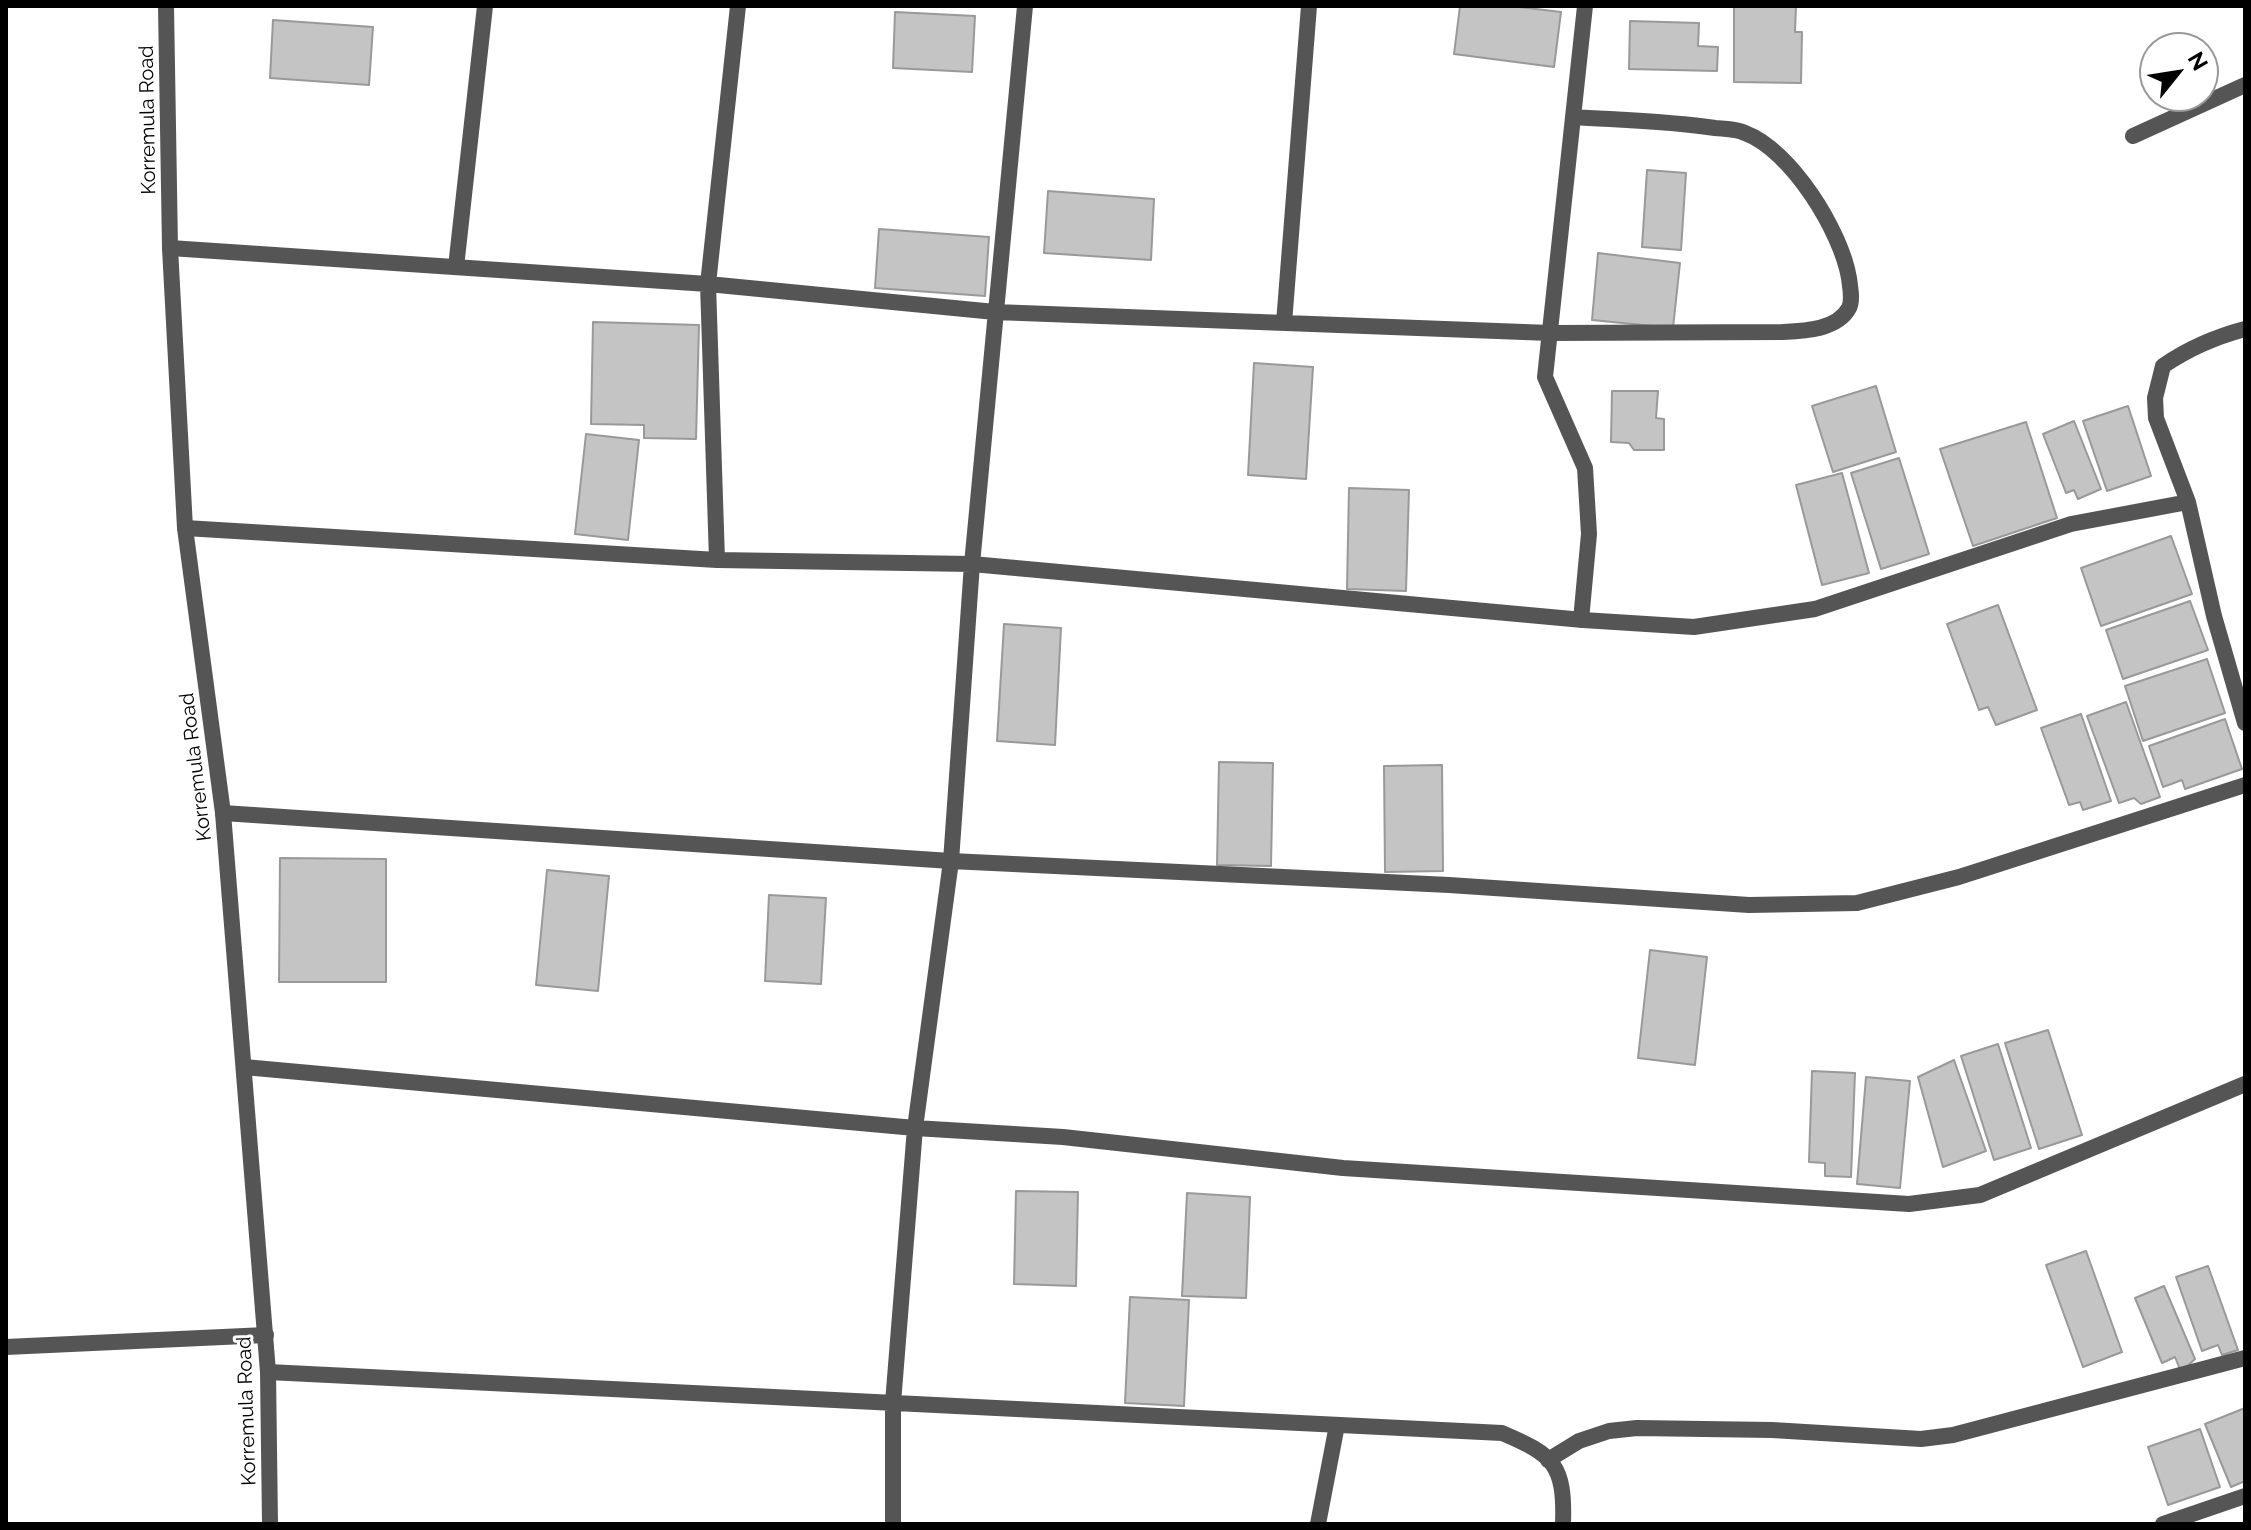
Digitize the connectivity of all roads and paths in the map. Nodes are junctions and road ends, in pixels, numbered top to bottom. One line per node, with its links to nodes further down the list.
1 (166, 6): 10 (street, Korremula Road)
2 (485, 6): 11 (street)
3 (738, 6): 12 (street)
4 (1025, 6): 13 (street)
5 (1309, 6): 14 (street)
6 (1585, 6): 8 (street)
7 (2245, 85): 9 (street)
8 (1574, 117): 16 (street); 16 (street)
9 (2133, 136)
10 (170, 248): 11 (street); 18 (street, Korremula Road)
11 (456, 267): 12 (street)
12 (708, 284): 13 (street); 19 (street)
13 (995, 312): 14 (street); 20 (street)
14 (1284, 323): 16 (street)
15 (2245, 329): 17 (street)
16 (1550, 333): 21 (street)
17 (2188, 502): 21 (street); 22 (street)
18 (185, 528): 19 (street); 24 (street, Korremula Road)
19 (717, 560): 20 (street)
20 (972, 564): 21 (street); 25 (street)
21 (1581, 620)
22 (2245, 723)
23 (2245, 785): 25 (street)
24 (223, 813): 25 (street); 26 (street, Korremula Road)
25 (951, 861): 28 (street)
26 (244, 1067): 28 (street); 29 (street, Korremula Road)
27 (2245, 1084): 28 (street)
28 (915, 1128): 33 (street)
29 (266, 1335): 30 (street); 32 (street, Korremula Road)
30 (6, 1347)
31 (2245, 1358): 35 (street)
32 (268, 1372): 33 (street); 37 (street, Korremula Road)
33 (893, 1403): 34 (street); 38 (street)
34 (1337, 1425): 35 (street); 39 (street)
35 (1548, 1460): 40 (street)
36 (2245, 1496): 41 (street)
37 (270, 1524)
38 (893, 1524)
39 (1318, 1524)
40 (1563, 1524)
41 (2163, 1524)

